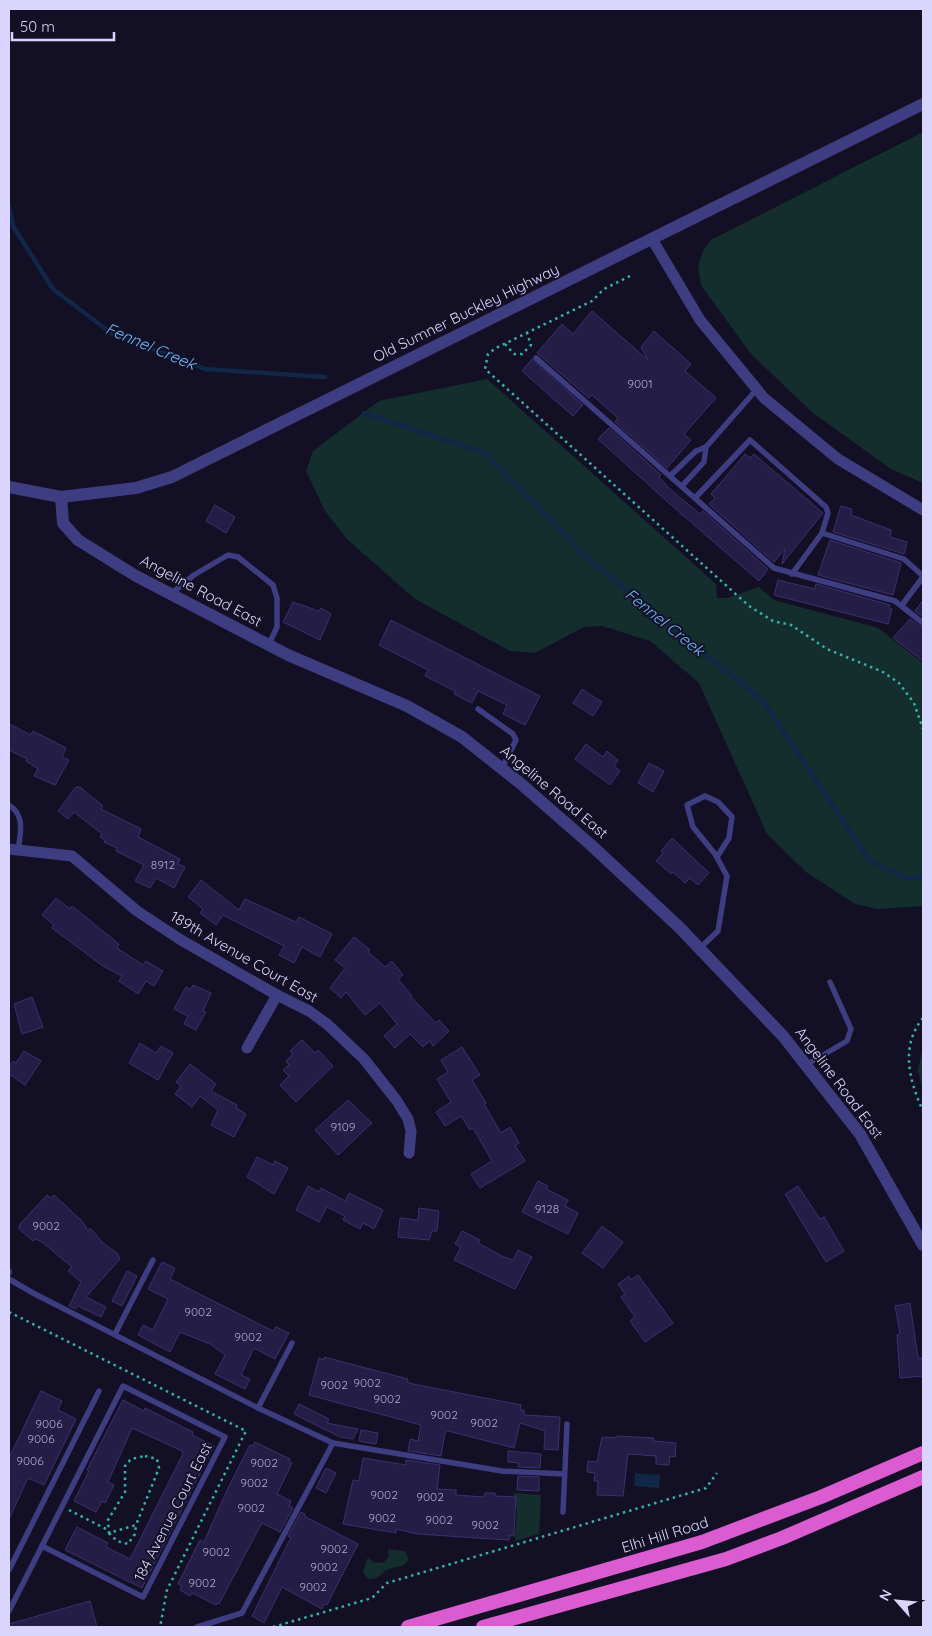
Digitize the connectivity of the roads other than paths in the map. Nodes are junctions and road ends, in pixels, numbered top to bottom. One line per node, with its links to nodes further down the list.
1 (923, 104): 2 (street, Old Sumner Buckley Highway)
2 (652, 239): 4 (street); 9 (street, Old Sumner Buckley Highway)
3 (536, 358): 6 (lane)
4 (757, 389): 5 (lane); 11 (street)
5 (706, 446): 6 (lane); 7 (lane)
6 (670, 476): 7 (lane)
7 (682, 486): 10 (lane)
8 (9, 487): 9 (street, Old Sumner Buckley Highway)
9 (61, 497): 15 (street, Angeline Road East)
10 (695, 498): 12 (lane); 13 (lane)
11 (923, 510)
12 (822, 533): 13 (lane); 14 (lane)
13 (792, 574): 16 (lane)
14 (923, 577): 16 (lane)
15 (170, 595): 18 (street, Angeline Road East); 18 (lane)
16 (902, 606): 17 (lane)
17 (923, 623)
18 (268, 645): 20 (street, Angeline Road East)
19 (478, 709): 20 (lane)
20 (502, 768): 24 (street, Angeline Road East)
21 (9, 805): 22 (lane)
22 (13, 850): 26 (street, 189th Avenue Court East)
23 (717, 857): 23 (lane); 24 (lane)
24 (700, 948): 28 (street, Angeline Road East)
25 (830, 982): 28 (lane)
26 (277, 996): 27 (street); 29 (street, 189th Avenue Court East)
27 (247, 1048)
28 (806, 1065): 30 (street, Angeline Road East)
29 (408, 1153)
30 (923, 1245)
31 (153, 1260): 33 (lane)
32 (9, 1279): 33 (lane)
33 (115, 1334): 36 (lane)
34 (292, 1343): 36 (lane)
35 (99, 1391): 44 (lane)
36 (258, 1408): 38 (lane)
37 (567, 1424): 40 (lane)
38 (333, 1443): 40 (lane); 46 (lane)
39 (923, 1453): 47 (highway, Elhi Hill Road)
40 (564, 1474): 42 (lane)
41 (923, 1477): 48 (highway)
42 (563, 1512)
43 (42, 1546): 43 (lane, 184 Avenue Court East); 45 (lane, 184 Avenue Court East)
44 (9, 1570)
45 (9, 1611)
46 (197, 1627)
47 (408, 1627)
48 (483, 1627)

